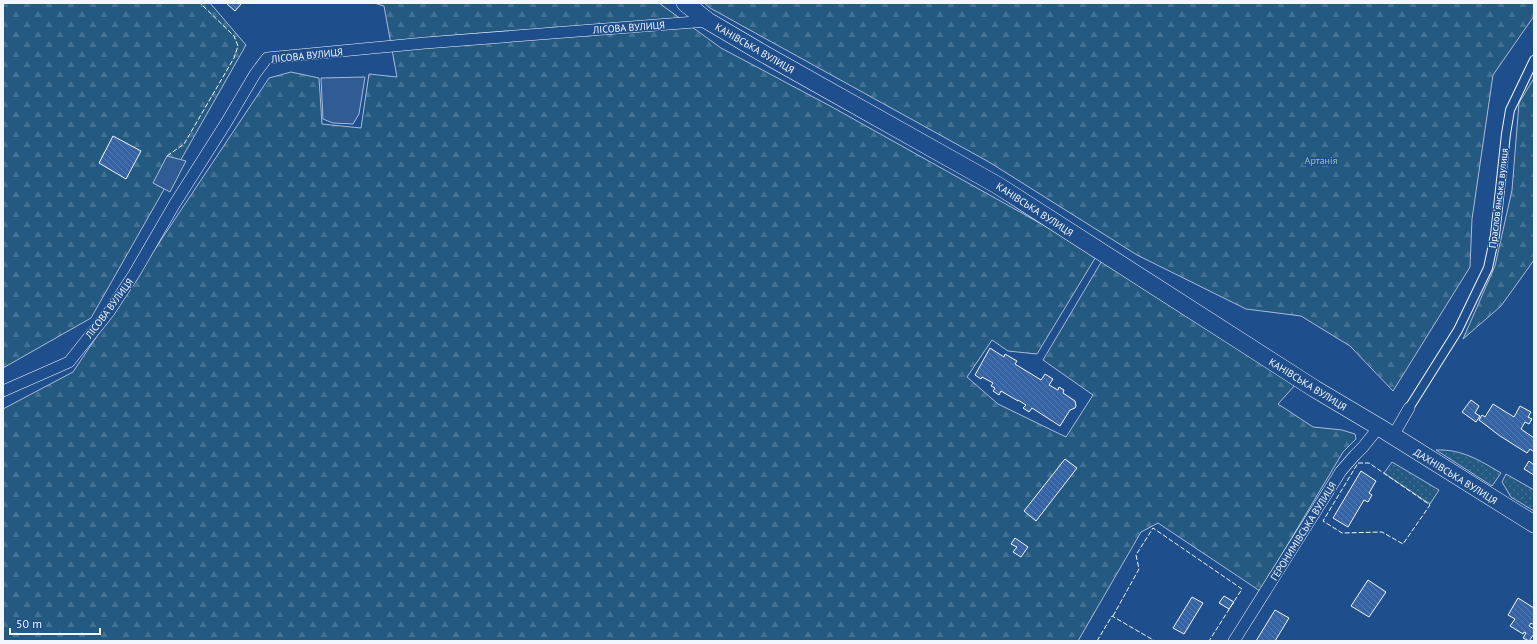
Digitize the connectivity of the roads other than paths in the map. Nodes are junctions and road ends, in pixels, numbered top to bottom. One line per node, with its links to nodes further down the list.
1 (685, 3): 2 (main road, КАНІВСЬКА ВУЛИЦЯ)
2 (708, 21): 4 (street, ЛІСОВА ВУЛИЦЯ); 6 (main road, КАНІВСЬКА ВУЛИЦЯ)
3 (1534, 60): 5 (street, Прасловʼянська вулиця)
4 (3, 391)
5 (1409, 408): 6 (street, Прасловʼянська вулиця)
6 (1386, 432): 7 (main road, ДАХНІВСЬКА ВУЛИЦЯ); 8 (street, ГЕРОНИМІВСЬКА ВУЛИЦЯ)
7 (1534, 524)
8 (1234, 641)

